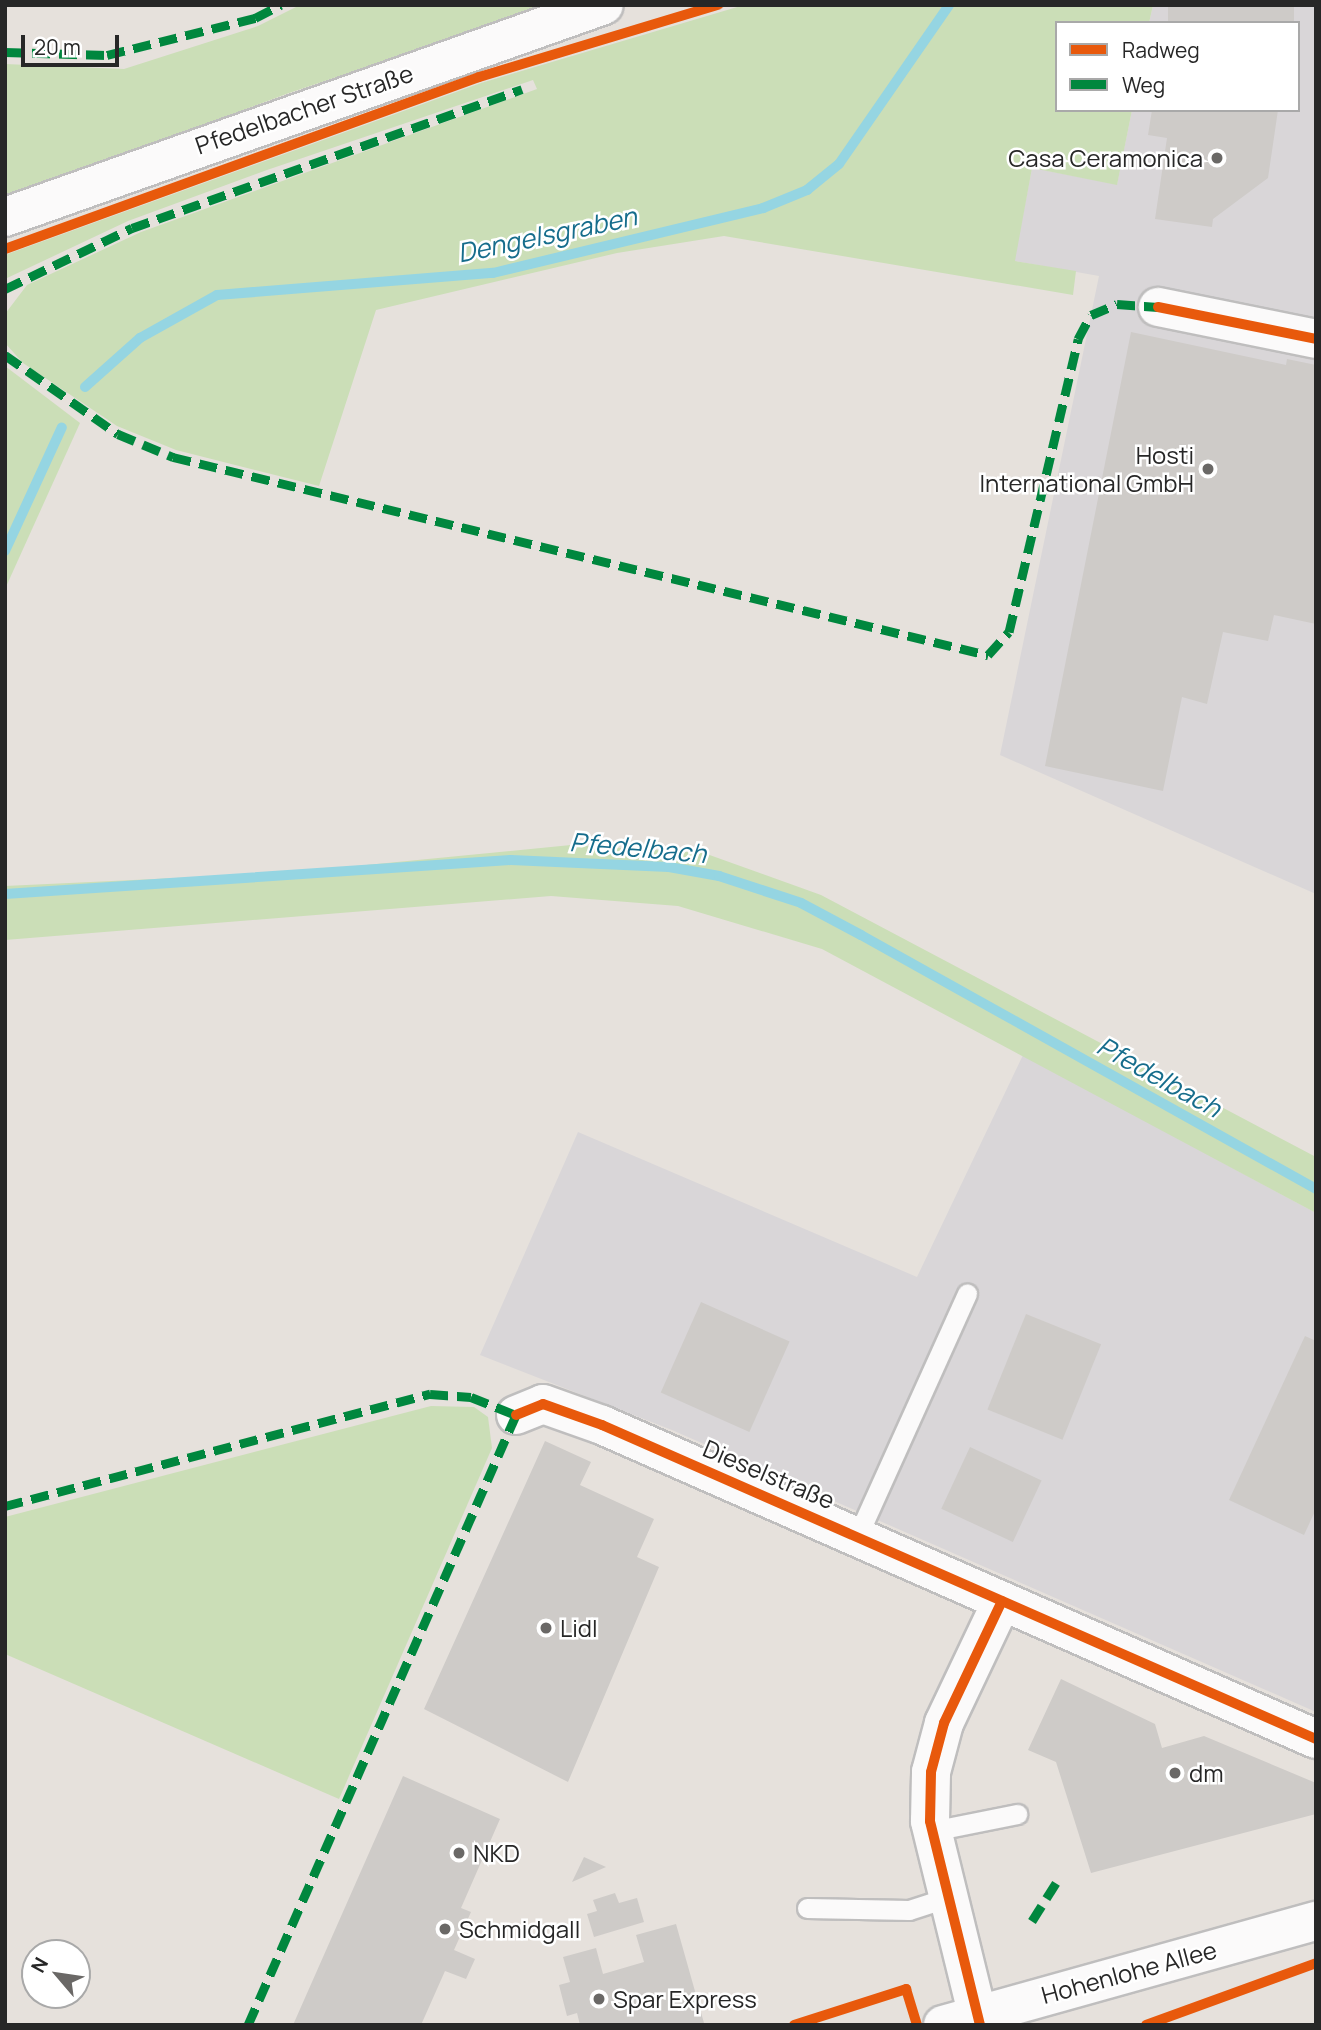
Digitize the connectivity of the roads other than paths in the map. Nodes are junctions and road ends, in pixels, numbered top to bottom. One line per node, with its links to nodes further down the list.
1 (604, 5): 2 (street, Pfedelbacher Straße)
2 (5, 218)
3 (1158, 307): 4 (street)
4 (1316, 339)
5 (967, 1294): 7 (lane)
6 (516, 1415): 7 (street, Dieselstraße)
7 (858, 1535): 8 (street, Dieselstraße)
8 (1002, 1601): 9 (street, Dieselstraße); 11 (street)
9 (1316, 1739)
10 (1017, 1814): 11 (lane)
11 (932, 1831): 12 (street)
12 (946, 1898): 13 (lane); 15 (street)
13 (807, 1908)
14 (1316, 1921): 15 (street, Hohenlohe Allee)
15 (966, 2021)

